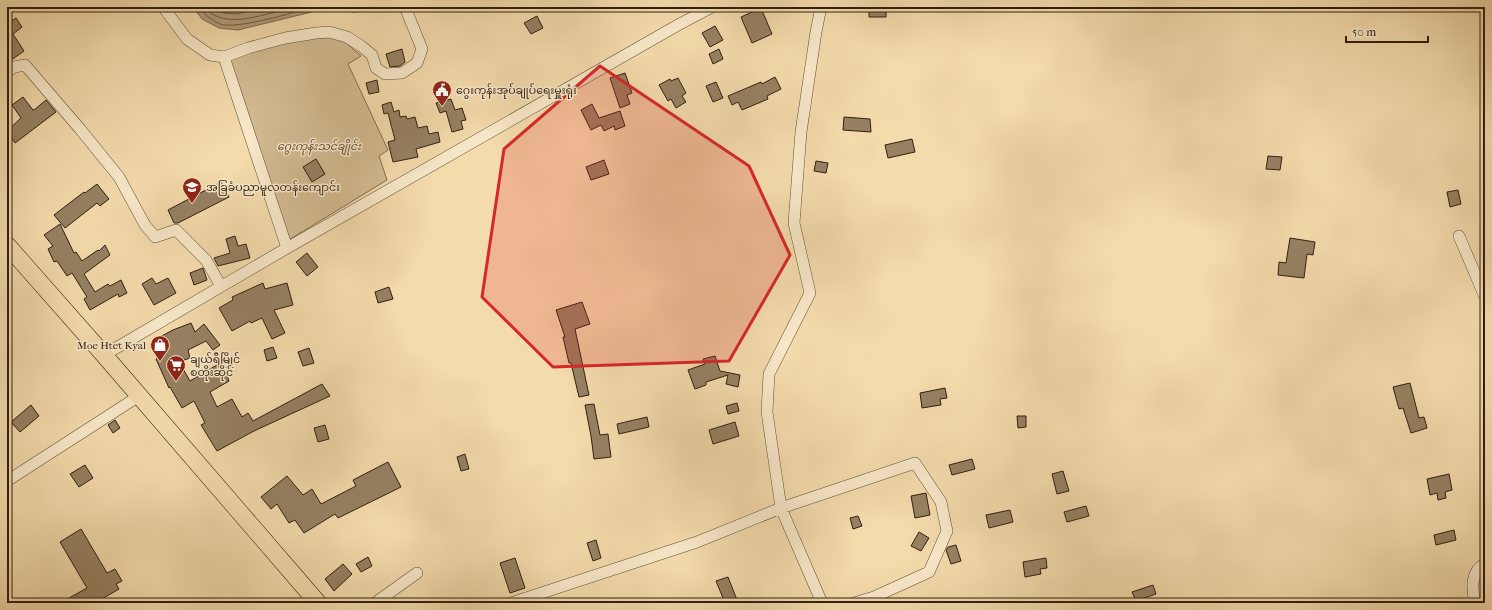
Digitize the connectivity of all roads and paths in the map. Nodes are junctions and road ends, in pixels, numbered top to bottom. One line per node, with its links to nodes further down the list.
1 (163, 7): 5 (street)
2 (405, 7): 5 (street)
3 (712, 7): 9 (street)
4 (821, 7): 15 (street)
5 (224, 58): 9 (street)
6 (7, 72): 10 (street)
7 (1459, 236): 11 (street)
8 (7, 245): 12 (highway)
9 (286, 248): 10 (street)
10 (221, 286): 12 (street)
11 (1485, 297)
12 (104, 355): 13 (highway)
13 (139, 396): 14 (street); 18 (highway)
14 (7, 481)
15 (781, 508): 20 (street); 21 (street); 22 (street)
16 (1485, 564): 23 (street)
17 (417, 573): 19 (street)
18 (318, 603)
19 (375, 603)
20 (511, 603)
21 (822, 603)
22 (854, 603)
23 (1476, 603)

